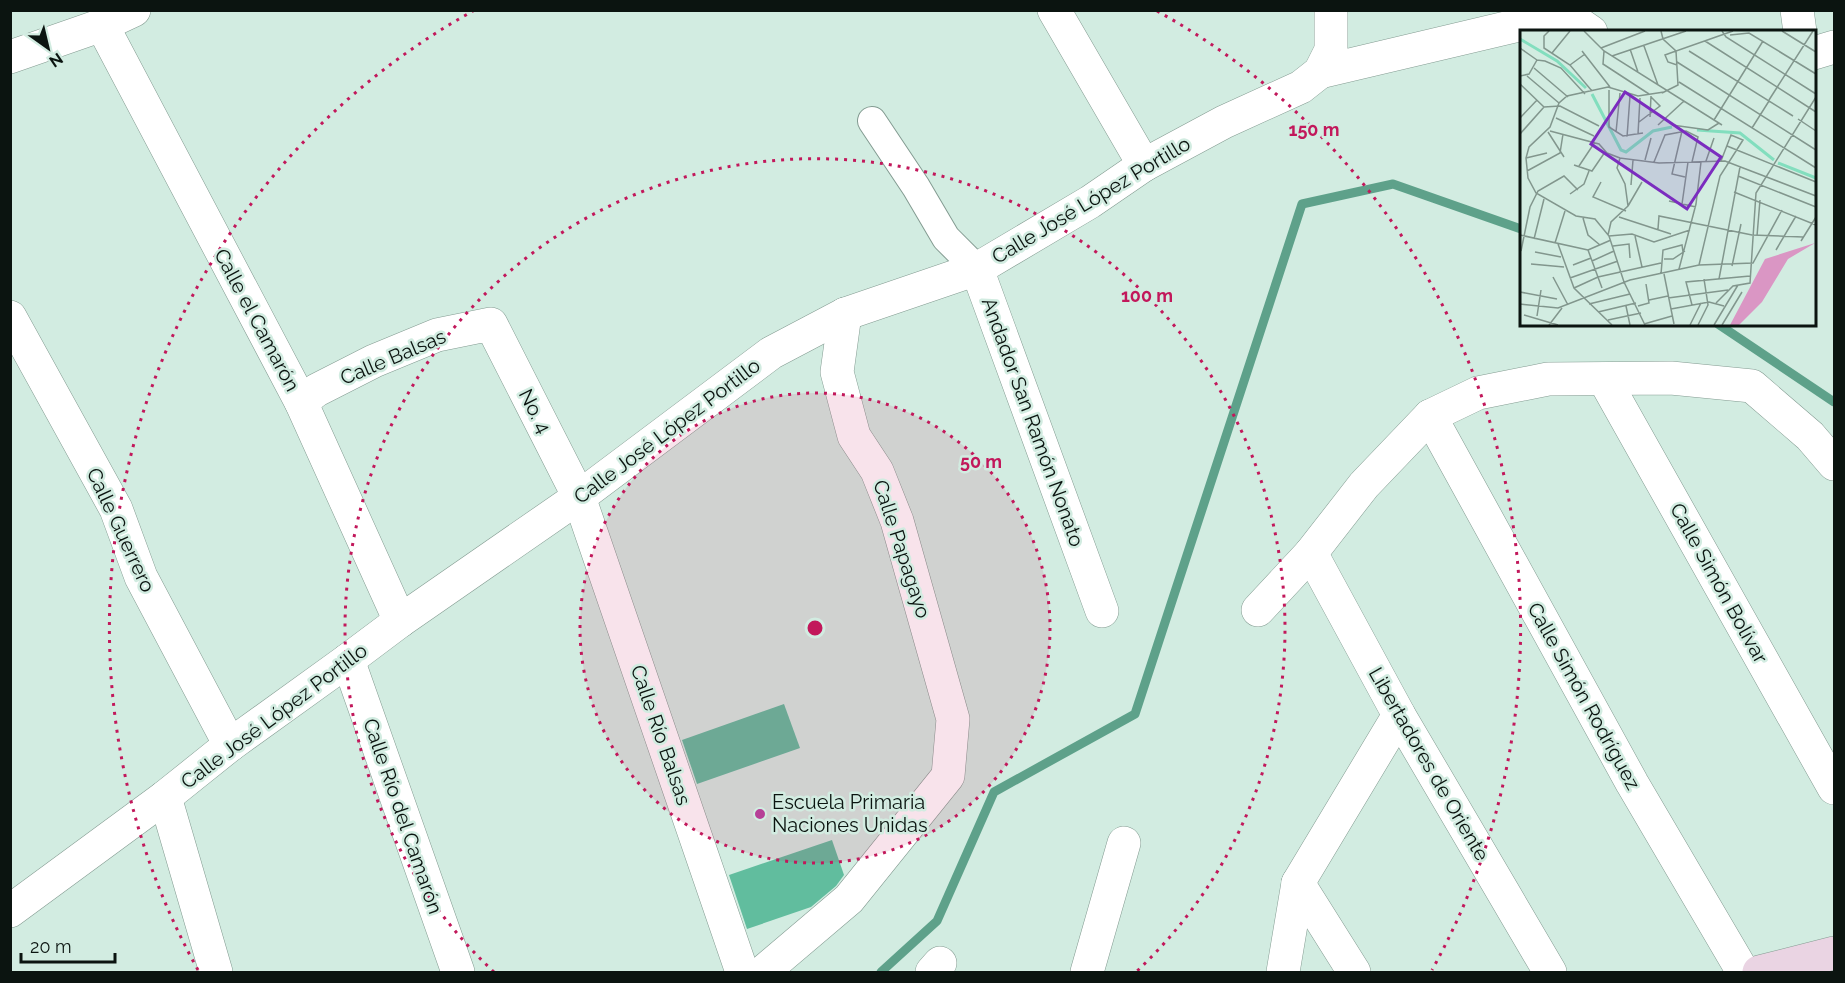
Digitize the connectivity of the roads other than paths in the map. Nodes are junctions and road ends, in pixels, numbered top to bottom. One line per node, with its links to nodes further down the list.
1 (134, 10): 6 (street)
2 (1054, 10): 13 (street)
3 (1330, 10): 11 (street)
4 (1797, 10): 7 (street)
5 (1583, 22): 11 (street)
6 (102, 25): 10 (street); 19 (street, Calle el Camarón)
7 (1800, 30)
8 (1834, 47): 9 (street)
9 (1815, 53)
10 (10, 57)
11 (1320, 72): 13 (street, Calle José López Portillo)
12 (872, 121): 14 (street, Andador San Ramón Nonato)
13 (1144, 165): 14 (street, Calle José López Portillo)
14 (977, 269): 15 (street, Calle José López Portillo); 25 (street, Andador San Ramón Nonato)
15 (845, 314): 22 (street, Calle José López Portillo); 39 (street, Calle Papagayo)
16 (10, 317): 29 (street, Calle Guerrero)
17 (491, 324): 19 (street, Calle Balsas); 22 (street, No. 4)
18 (1604, 379): 20 (street); 21 (street); 30 (street, Calle Simón Bolívar)
19 (301, 402): 26 (street, Calle el Camarón)
20 (1430, 416): 23 (street); 44 (street, Calle Simón Rodríguez)
21 (1834, 464)
22 (579, 497): 26 (street, Calle José López Portillo); 38 (street, Calle Río Balsas)
23 (1311, 554): 24 (street); 28 (street, Libertadores de Oriente)
24 (1258, 610)
25 (1102, 611)
26 (400, 621): 27 (street, Calle José López Portillo)
27 (348, 660): 29 (street, Calle José López Portillo); 37 (street, Calle Río del Camarón)
28 (1400, 715): 33 (street); 43 (street, Libertadores de Oriente)
29 (230, 745): 31 (street, Calle José López Portillo)
30 (1834, 788)
31 (165, 797): 34 (street, Calle José López Portillo); 36 (street)
32 (1124, 843): 40 (street)
33 (1298, 883): 41 (street); 42 (street)
34 (10, 911)
35 (1834, 953): 45 (main road)
36 (216, 972)
37 (458, 972)
38 (742, 972)
39 (763, 972)
40 (1087, 972)
41 (1283, 972)
42 (1354, 972)
43 (1550, 972)
44 (1743, 972)
45 (1759, 972)

